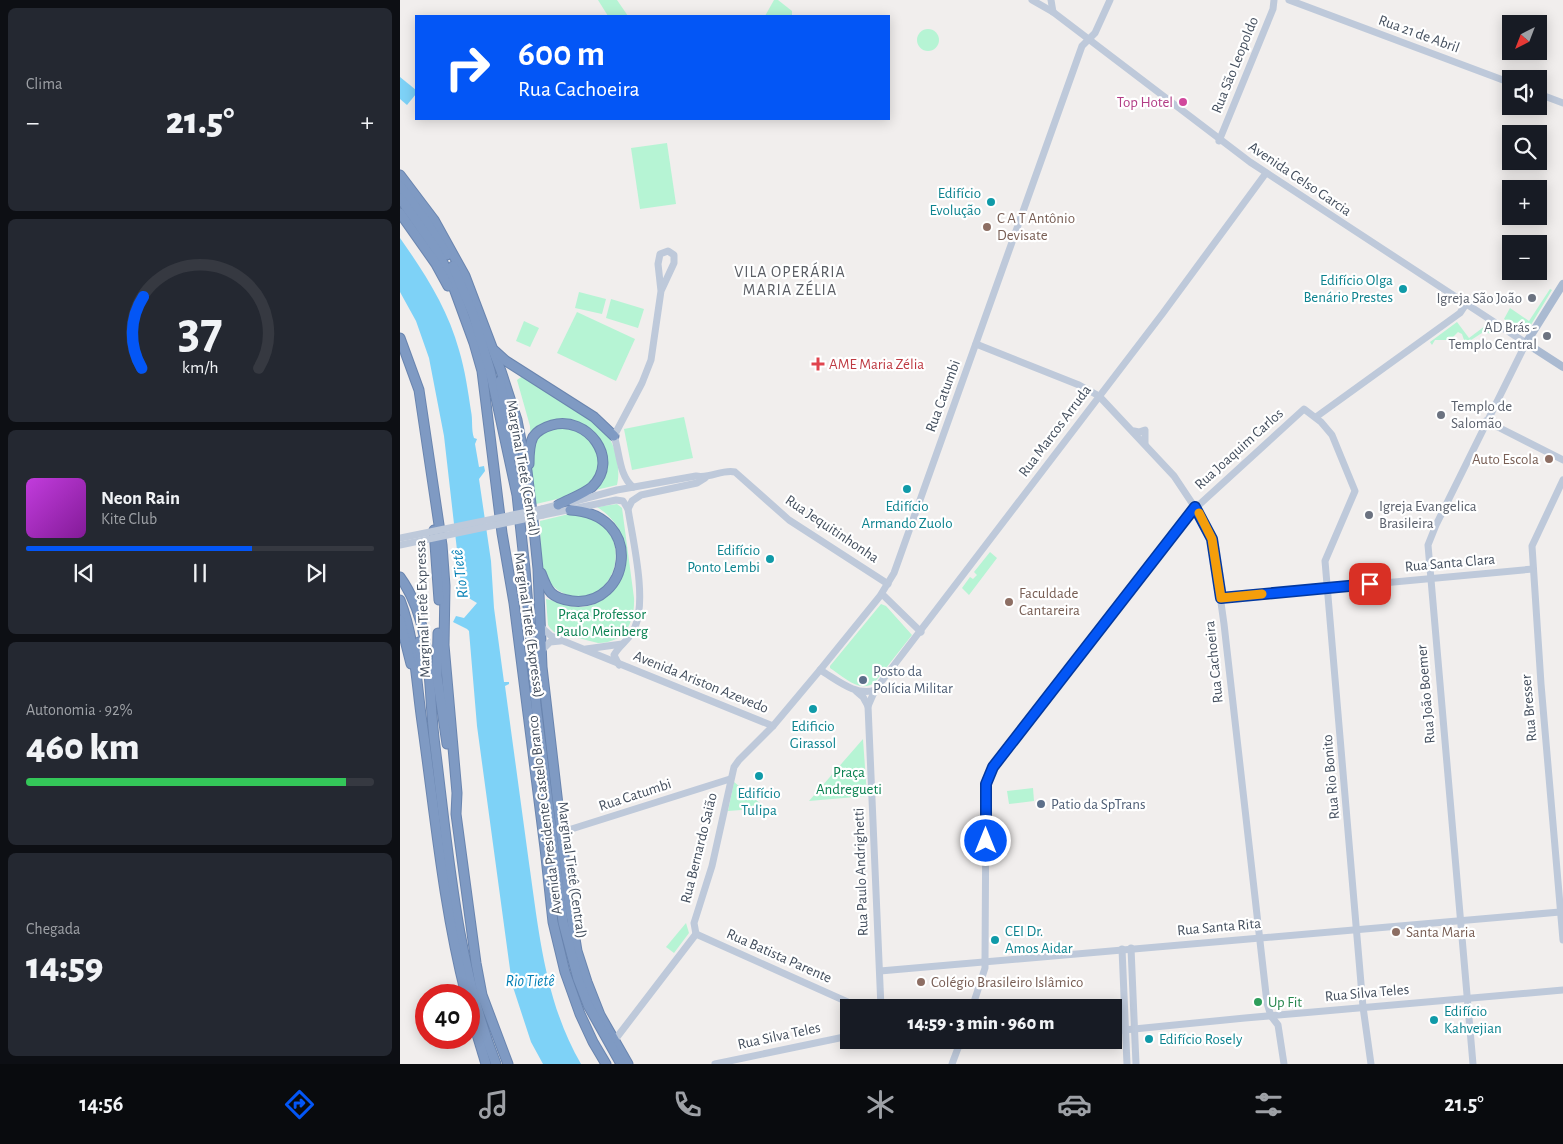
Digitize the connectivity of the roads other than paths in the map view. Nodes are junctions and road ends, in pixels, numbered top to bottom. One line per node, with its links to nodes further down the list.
1 (1032, 0): 6 (main road, Avenida Celso Garcia)
2 (1051, 0): 6 (main road)
3 (1110, 0): 7 (main road, Rua Catumbi)
4 (1274, 0): 11 (main road, Rua São Leopoldo)
5 (1289, 0): 8 (main road, Rua 21 de Abril)
6 (1053, 12): 7 (main road, Avenida Celso Garcia)
7 (1089, 39): 11 (main road, Avenida Celso Garcia); 23 (main road, Rua Catumbi)
8 (1502, 80)
9 (1547, 97): 10 (main road)
10 (1563, 103)
11 (1219, 141): 12 (main road, Avenida Celso Garcia)
12 (1266, 174): 19 (main road, Avenida Celso Garcia); 28 (main road, Rua Marcos Arruda)
13 (400, 175): 24 (highway, Avenida Presidente Castelo Branco)
14 (400, 186): 35 (highway, Marginal Tietê (Central))
15 (400, 198): 20 (highway, Marginal Tietê (Expressa))
16 (400, 213): 20 (highway)
17 (1563, 284): 22 (main road)
18 (661, 291): 18 (main road); 32 (main road)
19 (1466, 304): 22 (main road, Avenida Celso Garcia); 29 (main road)
20 (461, 307): 114 (highway, Marginal Tietê (Expressa))
21 (400, 338): 27 (highway)
22 (1526, 343): 25 (main road, Avenida Celso Garcia); 30 (main road, Rua João Boemer)
23 (976, 344): 28 (main road, Rua Cachoeira); 54 (main road, Rua Catumbi)
24 (492, 348): 26 (highway, Avenida Presidente Castelo Branco); 32 (highway)
25 (1563, 367)
26 (501, 371): 35 (highway); 36 (highway, Avenida Presidente Castelo Branco)
27 (413, 374): 70 (highway, Marginal Tietê Expressa); 81 (highway)
28 (1099, 396): 31 (main road, Rua Cachoeira); 61 (main road, Rua Marcos Arruda)
29 (1316, 417): 43 (main road, Rua Joaquim Carlos); 55 (main road, Rua Rio Bonito)
30 (1486, 421): 34 (main road); 52 (main road, Rua João Boemer)
31 (1132, 430): 33 (main road, Rua Cachoeira); 33 (main road)
32 (614, 436): 37 (main road)
33 (1146, 444): 43 (main road, Rua Cachoeira)
34 (1563, 460)
35 (512, 464): 80 (highway, Marginal Tietê (Central))
36 (527, 471): 42 (highway); 49 (highway, Avenida Presidente Castelo Branco)
37 (623, 477): 40 (main road); 41 (main road)
38 (705, 478): 40 (main road); 44 (main road); 54 (main road, Rua Jequitinhonha)
39 (1563, 480): 50 (main road, Rua Bresser)
40 (633, 487): 41 (main road)
41 (617, 490): 42 (main road)
42 (558, 505): 46 (main road)
43 (1195, 507): 57 (main road, Rua Cachoeira); 94 (main road, Rua Joaquim Carlos)
44 (628, 509): 45 (main road); 64 (main road)
45 (570, 510): 46 (main road); 49 (highway)
46 (542, 512): 47 (main road, bridge); 48 (main road, bridge)
47 (400, 538)
48 (400, 545)
49 (538, 569): 60 (highway, Avenida Presidente Castelo Branco)
50 (1533, 570): 52 (main road, Rua Santa Clara); 85 (main road, Rua Bresser)
51 (400, 577): 82 (highway)
52 (1430, 579): 55 (main road, Rua Santa Clara); 87 (main road, Rua João Boemer)
53 (400, 584): 75 (highway)
54 (888, 584): 56 (main road, Rua Catumbi)
55 (1328, 588): 57 (main road, Rua Santa Clara); 88 (main road, Rua Rio Bonito)
56 (882, 594): 61 (main road); 69 (main road, Rua Catumbi)
57 (1221, 598): 90 (main road, Rua Cachoeira)
58 (400, 600): 71 (highway)
59 (400, 620): 65 (highway)
60 (540, 626): 63 (main road, Avenida Ariston Azevedo); 67 (highway, Avenida Presidente Castelo Branco)
61 (921, 632): 73 (main road, Rua Marcos Arruda)
62 (400, 638): 65 (highway)
63 (563, 641): 66 (main road, Avenida Ariston Azevedo); 67 (main road)
64 (622, 644): 66 (main road); 68 (main road)
65 (407, 650): 71 (highway)
66 (583, 650): 68 (main road, Avenida Ariston Azevedo)
67 (541, 651): 83 (highway, Avenida Presidente Castelo Branco)
68 (618, 665): 76 (main road, Avenida Ariston Azevedo)
69 (820, 670): 72 (main road); 76 (main road, Rua Catumbi)
70 (437, 676): 81 (highway, Marginal Tietê Expressa); 82 (highway)
71 (416, 681): 75 (highway)
72 (856, 690): 73 (main road); 74 (main road)
73 (876, 690): 74 (main road, Rua Marcos Arruda)
74 (868, 706): 95 (main road, Rua Paulo Andrighetti)
75 (422, 720): 96 (highway)
76 (771, 729): 77 (main road, Rua Catumbi)
77 (732, 771): 78 (main road, Rua Catumbi); 79 (main road, Rua Catumbi)
78 (730, 780): 79 (main road, Rua Catumbi); 89 (main road, Rua Bernardo Saião)
79 (716, 783): 83 (main road, Rua Catumbi)
80 (548, 790): 84 (highway); 115 (highway, Marginal Tietê (Central))
81 (456, 814): 113 (highway)
82 (444, 818): 112 (highway)
83 (562, 832): 84 (highway, Avenida Presidente Castelo Branco)
84 (566, 881): 108 (highway, Avenida Presidente Castelo Branco)
85 (1561, 896): 86 (main road, Rua Bresser)
86 (1560, 912): 87 (main road, Rua Santa Rita); 91 (main road, Rua Bresser)
87 (1459, 921): 88 (main road, Rua Santa Rita); 101 (main road, Rua João Boemer)
88 (1358, 929): 90 (main road, Rua Santa Rita); 102 (main road, Rua Rio Bonito)
89 (696, 934): 98 (main road, Rua Batista Parente); 108 (main road)
90 (1259, 937): 92 (main road, Rua Santa Rita); 103 (main road, Rua Cachoeira)
91 (1563, 940)
92 (1131, 948): 93 (main road, Rua Santa Rita); 105 (main road)
93 (1122, 949): 94 (main road, Rua Santa Rita); 104 (main road)
94 (985, 961): 95 (main road, Rua Santa Rita); 100 (main road, Rua Joaquim Carlos)
95 (880, 971): 99 (main road, Rua Paulo Andrighetti)
96 (464, 984)
97 (1563, 990): 101 (main road, Rua Silva Teles)
98 (841, 999)
99 (881, 999)
100 (975, 999)
101 (1467, 999): 102 (main road, Rua Silva Teles); 123 (main road, Rua João Boemer)
102 (1364, 1007): 103 (main road, Rua Silva Teles); 122 (main road, Rua Rio Bonito)
103 (1272, 1016): 105 (main road, Rua Silva Teles); 121 (main road, Rua Cachoeira)
104 (1126, 1030): 105 (main road, Rua Silva Teles); 106 (main road, Rua Silva Teles); 119 (main road)
105 (1135, 1030): 120 (main road)
106 (1122, 1031)
107 (840, 1038): 117 (main road, Rua Silva Teles)
108 (614, 1041): 116 (highway, Avenida Presidente Castelo Branco)
109 (480, 1044): 111 (highway)
110 (958, 1049): 118 (main road)
111 (486, 1064)
112 (496, 1064)
113 (508, 1064)
114 (606, 1064)
115 (621, 1064)
116 (628, 1064)
117 (715, 1064)
118 (952, 1064)
119 (1127, 1064)
120 (1136, 1064)
121 (1284, 1064)
122 (1371, 1064)
123 (1472, 1064)

